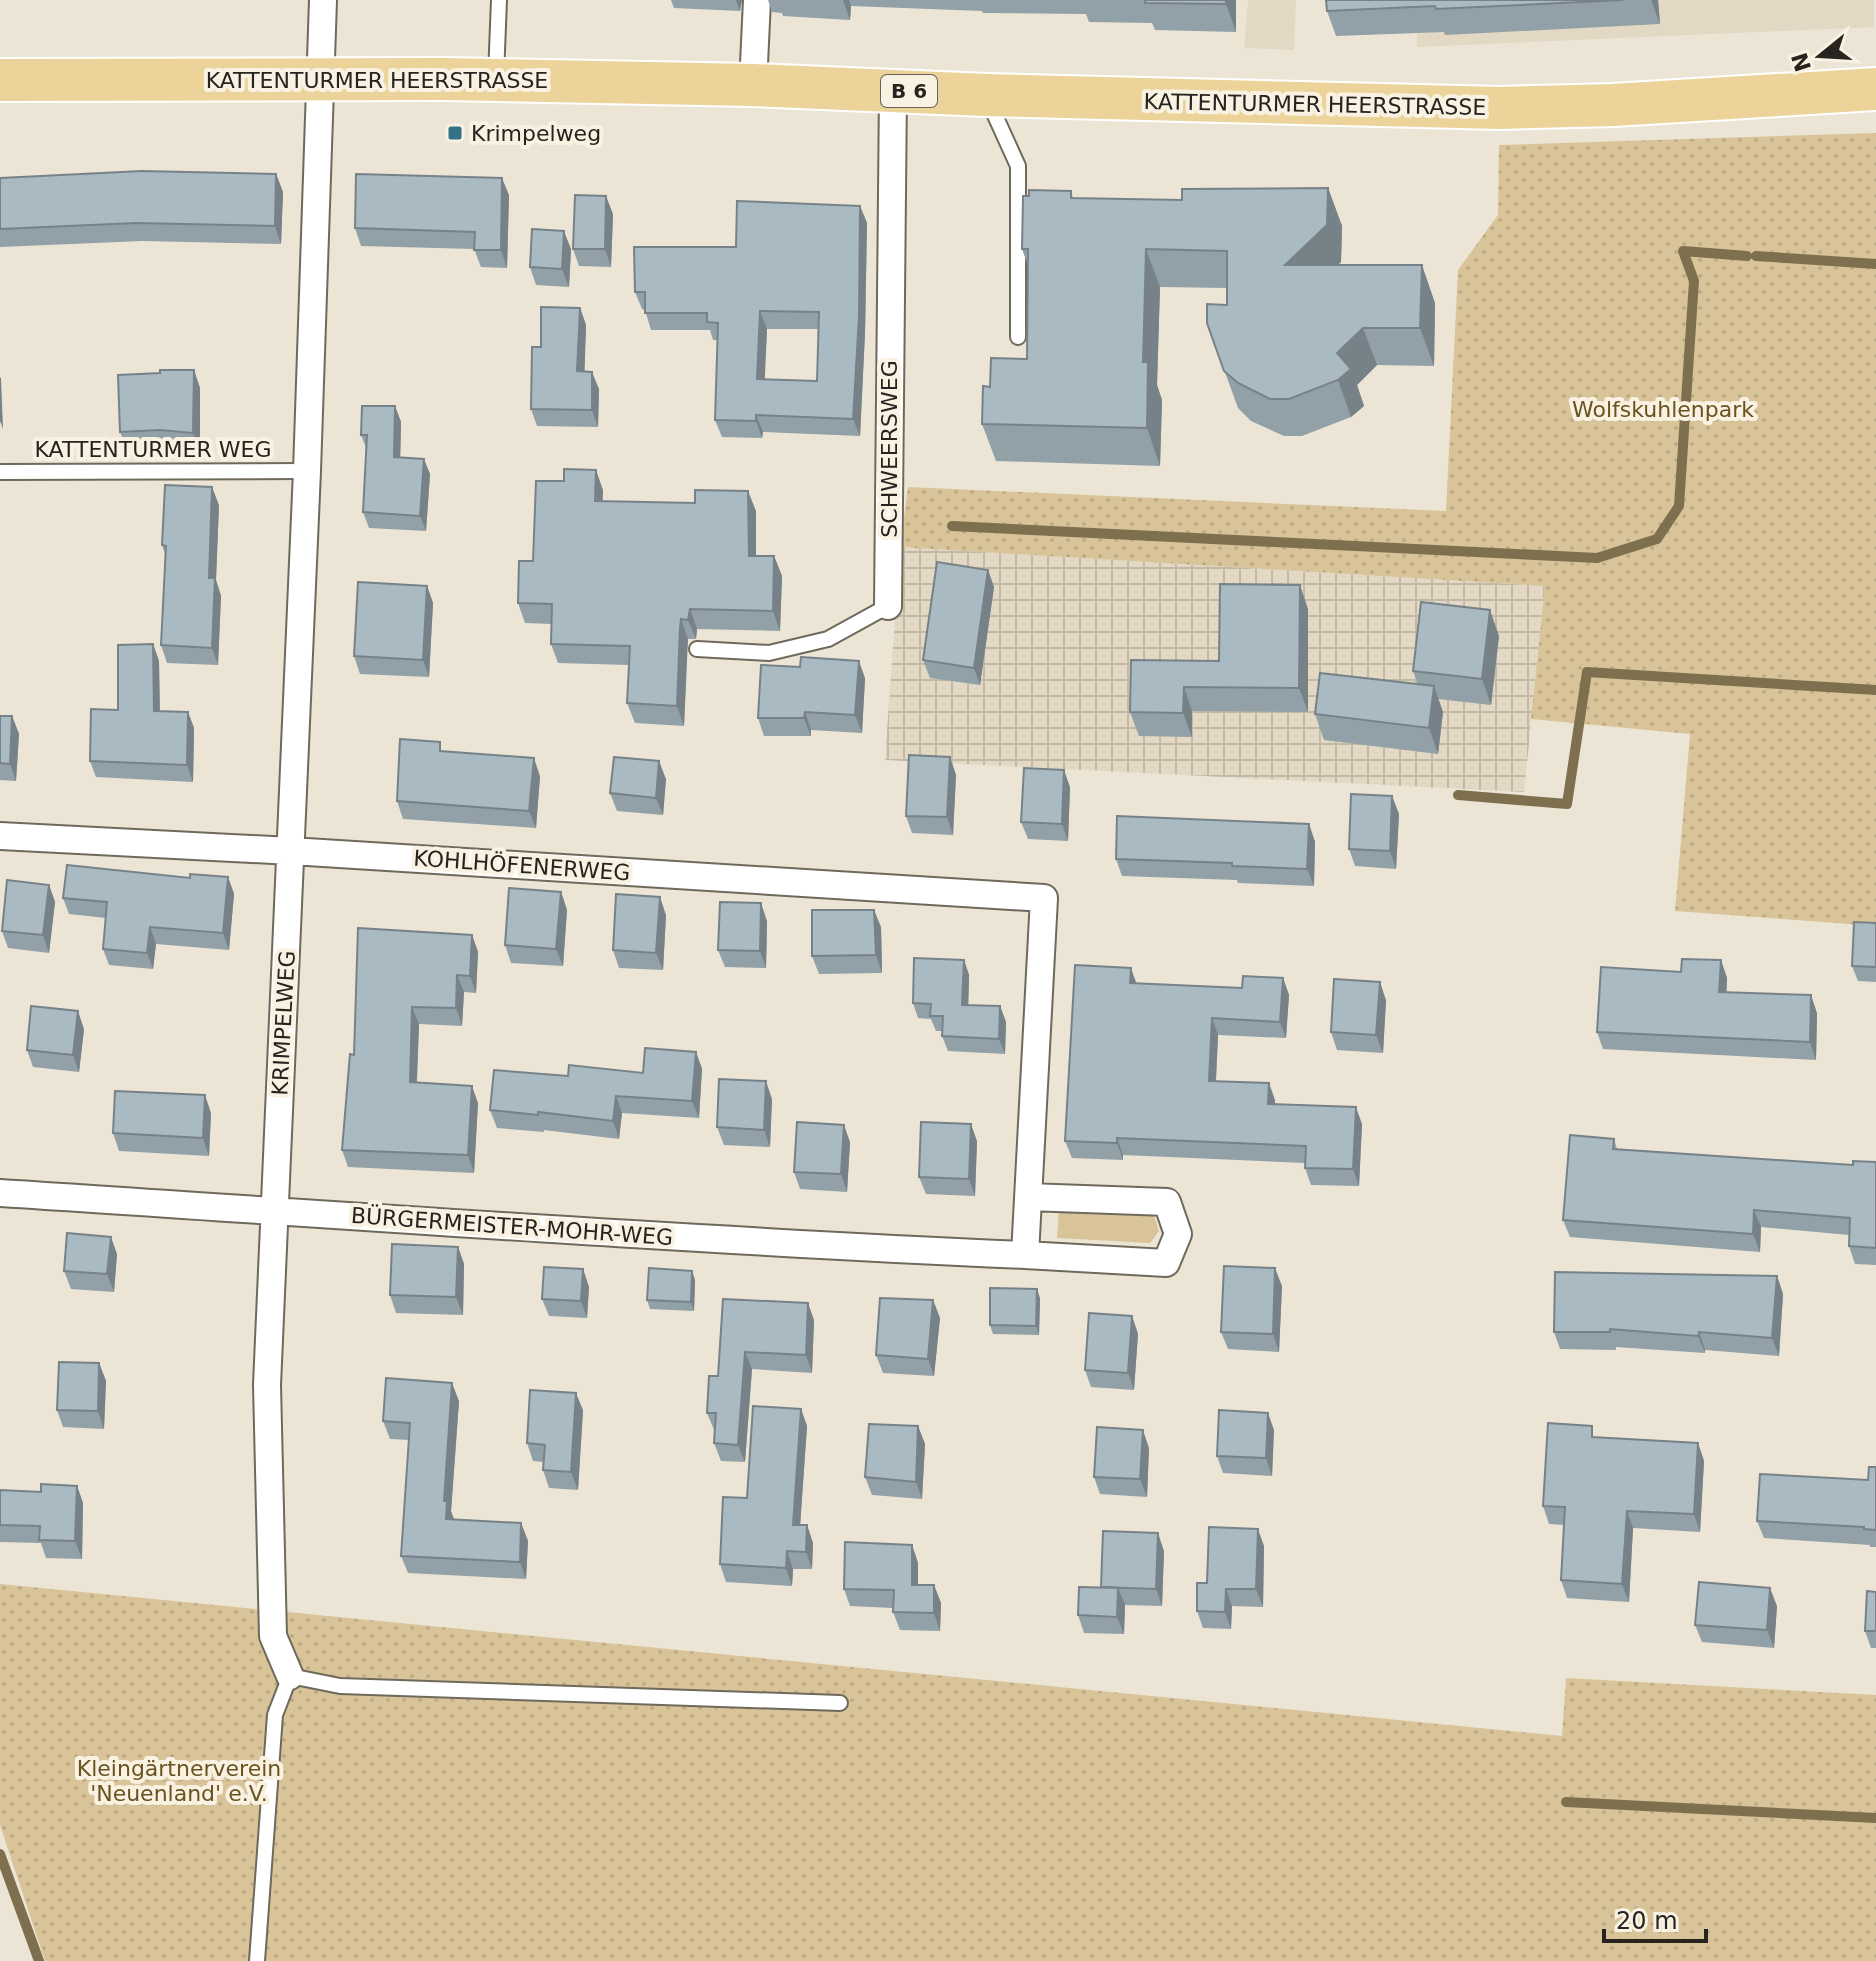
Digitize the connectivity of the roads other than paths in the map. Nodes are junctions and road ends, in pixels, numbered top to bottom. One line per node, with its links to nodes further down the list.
1 (323, 0): 4 (street, KRIMPELWEG)
2 (499, 0): 6 (lane)
3 (757, 0): 7 (street)
4 (320, 79): 5 (main road, KATTENTURMER HEERSTRASSE / B 6); 6 (main road, KATTENTURMER HEERSTRASSE / B 6); 12 (street, KRIMPELWEG)
5 (0, 80)
6 (496, 80): 7 (main road, KATTENTURMER HEERSTRASSE / B 6)
7 (753, 85): 9 (main road, KATTENTURMER HEERSTRASSE / B 6)
8 (1876, 89): 10 (main road, KATTENTURMER HEERSTRASSE / B 6)
9 (893, 90): 10 (main road, KATTENTURMER HEERSTRASSE / B 6); 14 (street, SCHWEERSWEG)
10 (986, 95): 11 (lane)
11 (1018, 337)
12 (307, 471): 13 (lane, KATTENTURMER WEG); 17 (street, KRIMPELWEG)
13 (0, 472)
14 (888, 606): 15 (lane, SCHWEERSWEG)
15 (697, 649)
16 (0, 836): 17 (street, KOHLHÖFENERWEG)
17 (291, 851): 19 (street, KOHLHÖFENERWEG); 20 (street, KRIMPELWEG)
18 (0, 1193): 20 (street, BÜRGERMEISTER-MOHR-WEG)
19 (1028, 1197): 21 (street); 21 (street, BÜRGERMEISTER-MOHR-WEG)
20 (274, 1210): 21 (street, BÜRGERMEISTER-MOHR-WEG); 22 (street, KRIMPELWEG)
21 (1025, 1255)
22 (290, 1676): 23 (lane); 24 (lane)
23 (840, 1703)
24 (257, 1961)

